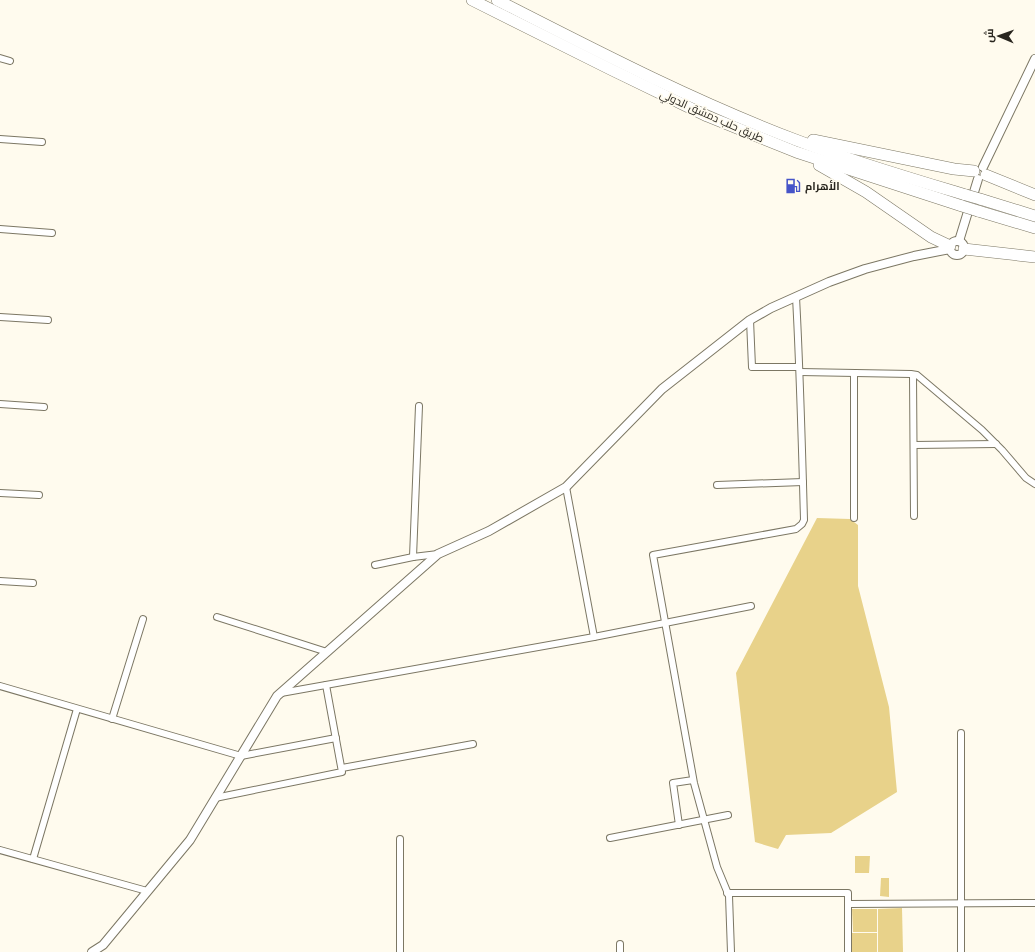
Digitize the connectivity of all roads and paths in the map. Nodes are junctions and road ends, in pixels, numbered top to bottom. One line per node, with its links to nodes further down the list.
1 (472, 0): 9 (highway, طريق حلب دمشق الدولي)
2 (496, 0): 6 (highway, طريق حلب دمشق الدولي)
3 (0, 58): 4 (street)
4 (10, 60)
5 (1035, 60): 10 (street)
6 (777, 132): 10 (highway); 12 (highway, طريق حلب دمشق الدولي, bridge)
7 (0, 139): 8 (street)
8 (42, 142)
9 (796, 152): 13 (highway, طريق حلب دمشق الدولي, bridge); 16 (highway)
10 (980, 173): 11 (highway); 16 (street)
11 (1035, 195)
12 (1035, 216)
13 (1035, 228)
14 (0, 229): 15 (street)
15 (52, 233)
16 (956, 246): 17 (highway); 18 (street)
17 (1035, 257)
18 (796, 297): 21 (street); 22 (street)
19 (0, 317): 20 (street)
20 (48, 320)
21 (750, 320): 22 (street); 33 (street)
22 (800, 369): 23 (street); 30 (street)
23 (854, 373): 24 (street); 37 (street)
24 (913, 374): 28 (street); 29 (street)
25 (0, 404): 27 (street)
26 (419, 406): 39 (street)
27 (44, 407)
28 (996, 444): 29 (street); 31 (street)
29 (914, 445): 36 (street)
30 (803, 482): 32 (street); 46 (street)
31 (1035, 484)
32 (717, 485)
33 (566, 487): 38 (street); 47 (street)
34 (0, 493): 35 (street)
35 (39, 495)
36 (914, 516)
37 (854, 518)
38 (438, 554): 39 (street); 48 (street)
39 (413, 557): 40 (street)
40 (375, 565)
41 (0, 581): 42 (street)
42 (33, 583)
43 (751, 606): 46 (street)
44 (217, 617): 48 (street)
45 (143, 619): 53 (street)
46 (665, 623): 47 (street); 59 (street)
47 (594, 637): 49 (street)
48 (327, 652): 51 (street)
49 (326, 685): 51 (street); 55 (street)
50 (0, 686): 52 (street)
51 (281, 693): 57 (street)
52 (77, 709): 53 (street); 67 (street)
53 (112, 719): 57 (street)
54 (961, 733): 70 (street)
55 (336, 738): 57 (street); 58 (street)
56 (473, 744): 58 (street)
57 (241, 756): 60 (street)
58 (342, 768): 60 (street)
59 (693, 780): 62 (street); 63 (street)
60 (215, 798): 68 (street)
61 (728, 815): 62 (street)
62 (704, 820): 63 (street); 69 (street)
63 (679, 824): 64 (street)
64 (610, 838)
65 (400, 839): 75 (street)
66 (0, 850): 67 (street)
67 (33, 859): 68 (street)
68 (147, 891): 74 (street)
69 (727, 893): 72 (street); 77 (street)
70 (960, 903): 71 (street); 72 (street); 79 (street)
71 (1035, 903)
72 (848, 904): 78 (street)
73 (620, 944): 76 (street)
74 (92, 952)
75 (400, 952)
76 (620, 952)
77 (731, 952)
78 (848, 952)
79 (961, 952)

